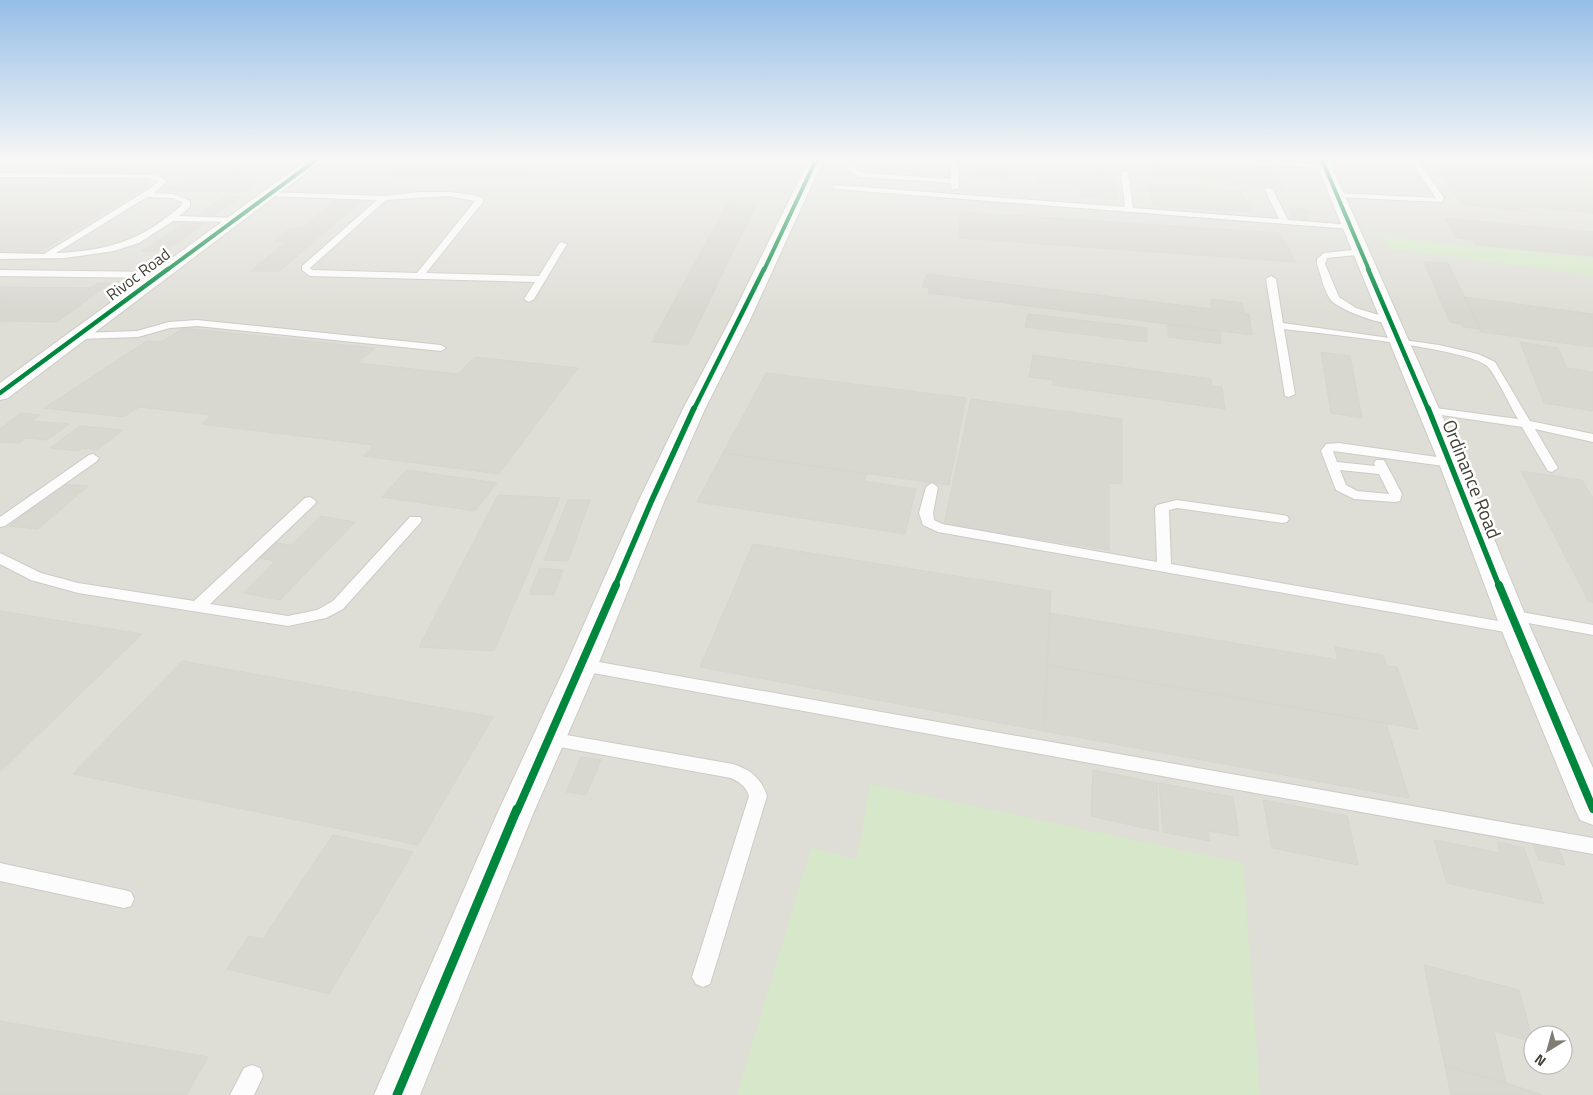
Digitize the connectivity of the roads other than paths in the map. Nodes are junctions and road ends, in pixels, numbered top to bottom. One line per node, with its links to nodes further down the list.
1 (120, 211): 17 (lane)
2 (179, 211): 10 (lane)
3 (247, 211): 11 (street, Rivoc Road)
4 (369, 211): 20 (lane)
5 (473, 211): 20 (lane)
6 (792, 211): 49 (street)
7 (1143, 211): 12 (lane)
8 (1280, 211): 12 (lane)
9 (1345, 211): 13 (street, Ordinance Road)
10 (170, 218): 11 (lane); 17 (lane)
11 (235, 220): 19 (street, Rivoc Road)
12 (1285, 222): 13 (lane)
13 (1352, 227): 15 (street, Ordinance Road)
14 (563, 244): 21 (lane)
15 (1363, 252): 25 (street, Ordinance Road); 25 (lane)
16 (0, 256): 17 (lane)
17 (46, 256)
18 (0, 273): 19 (lane)
19 (160, 275): 26 (street, Rivoc Road)
20 (419, 276): 21 (lane)
21 (542, 279): 23 (lane)
22 (1270, 279): 24 (lane)
23 (530, 299)
24 (1278, 325): 25 (lane); 29 (lane)
25 (1394, 331): 30 (street, Ordinance Road); 31 (lane)
26 (78, 336): 27 (lane); 28 (street, Rivoc Road)
27 (441, 348)
28 (0, 393)
29 (1289, 394)
30 (1428, 410): 31 (lane); 35 (street, Ordinance Road)
31 (1527, 424): 32 (lane); 37 (lane)
32 (1593, 438)
33 (1376, 453): 35 (lane); 36 (lane); 38 (lane)
34 (93, 458): 43 (lane)
35 (1451, 463): 47 (street, Ordinance Road)
36 (1332, 465): 38 (lane); 38 (lane)
37 (1552, 468)
38 (1384, 471)
39 (932, 487): 45 (lane)
40 (310, 501): 46 (lane)
41 (1282, 519): 45 (lane)
42 (415, 520): 46 (lane)
43 (0, 523)
44 (0, 558): 46 (lane)
45 (1164, 568): 47 (lane)
46 (197, 607)
47 (1513, 622): 48 (lane); 51 (street, Ordinance Road)
48 (1593, 630)
49 (582, 665): 50 (street); 53 (lane)
50 (549, 739): 56 (lane); 57 (street)
51 (1583, 765): 52 (street, Ordinance Road)
52 (1593, 809)
53 (1593, 846)
54 (0, 872): 55 (lane)
55 (124, 899)
56 (703, 976)
57 (398, 1095)

